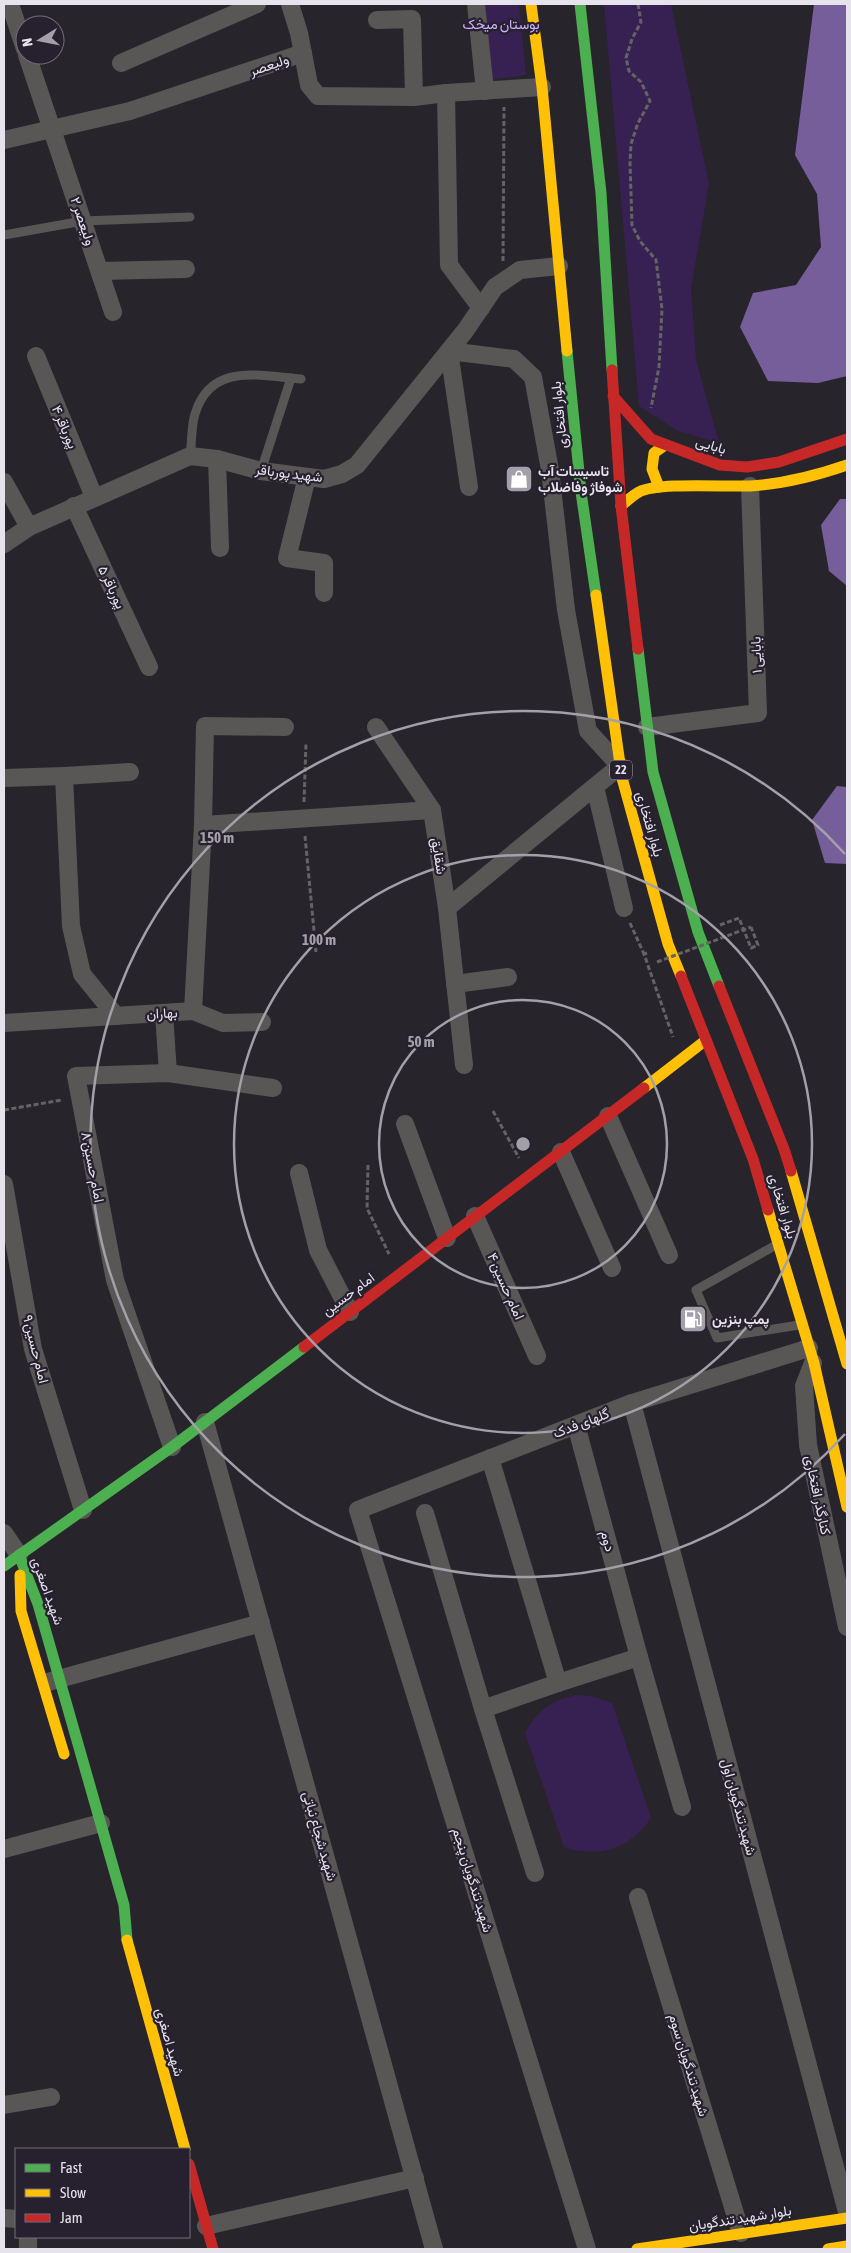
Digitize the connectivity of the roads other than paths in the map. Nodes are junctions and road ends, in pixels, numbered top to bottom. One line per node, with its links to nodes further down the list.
1 (10, 4): 7 (street)
2 (257, 4): 10 (street)
3 (290, 4): 9 (street)
4 (476, 4): 13 (street)
5 (531, 4): 12 (main road, بلوار افتخاری / 22)
6 (580, 4): 30 (main road, بلوار افتخاری / 22)
7 (15, 19)
8 (378, 20): 15 (street)
9 (303, 53): 15 (street, ولیعصر); 16 (street, ولیعصر)
10 (121, 63)
11 (30, 65): 16 (street, ولیعصر ۲)
12 (542, 87): 13 (street, ولیعصر); 21 (main road, بلوار افتخاری / 22)
13 (485, 91): 14 (street, ولیعصر)
14 (446, 93): 15 (street, ولیعصر); 24 (street)
15 (414, 97)
16 (53, 130): 17 (street, ولیعصر); 19 (street, ولیعصر ۲)
17 (4, 140)
18 (190, 217): 19 (lane)
19 (83, 221): 20 (lane); 23 (street, ولیعصر ۲)
20 (4, 236)
21 (559, 266): 24 (street, شهید پورباقر); 53 (main road, بلوار افتخاری / 22)
22 (186, 269): 23 (street)
23 (100, 271): 25 (street, ولیعصر ۲)
24 (481, 308): 26 (street, شهید پورباقر)
25 (113, 312)
26 (449, 351): 37 (street, شهید پورباقر); 40 (street); 53 (street)
27 (36, 356): 42 (street, پورباقر ۴)
28 (291, 378): 29 (lane); 33 (lane); 36 (lane)
29 (301, 379)
30 (613, 396): 32 (main road, بابایی); 44 (main road, بلوار افتخاری / 22)
31 (847, 439): 32 (main road, بابایی)
32 (665, 445): 41 (main road)
33 (190, 456): 34 (street, شهید پورباقر); 42 (street, شهید پورباقر)
34 (217, 459): 36 (street, شهید پورباقر); 47 (street)
35 (847, 465): 39 (main road)
36 (261, 471): 37 (street, شهید پورباقر)
37 (307, 477): 48 (street)
38 (4, 482): 45 (street)
39 (750, 486): 41 (main road); 52 (street, بابایی ۱)
40 (470, 487)
41 (659, 487): 44 (main road)
42 (94, 497): 43 (street, شهید پورباقر)
43 (74, 506): 45 (street, شهید پورباقر); 49 (street, پورباقر ۵)
44 (621, 506): 52 (main road, بلوار افتخاری / 22)
45 (29, 526): 46 (street, شهید پورباقر)
46 (4, 544)
47 (220, 548)
48 (324, 593)
49 (149, 667)
50 (285, 727): 59 (street, بهاران)
51 (376, 727): 58 (street)
52 (647, 727): 87 (main road, بلوار افتخاری / 22)
53 (620, 766): 57 (street); 69 (main road, بلوار افتخاری / 22)
54 (130, 772): 55 (street)
55 (64, 776): 56 (street); 66 (street)
56 (4, 778)
57 (595, 787): 60 (street); 61 (street)
58 (432, 810): 59 (street); 60 (street, شقایق)
59 (203, 825): 64 (street, بهاران)
60 (448, 908): 63 (street, شقایق)
61 (624, 908)
62 (508, 977): 63 (street)
63 (455, 984): 70 (street, شقایق)
64 (194, 1012): 65 (street, بهاران); 67 (street)
65 (164, 1013): 66 (street, بهاران); 71 (street)
66 (116, 1016): 68 (street, بهاران)
67 (262, 1022)
68 (4, 1023)
69 (706, 1040): 73 (main road, امام حسین); 80 (main road, بلوار افتخاری / 22)
70 (464, 1066)
71 (168, 1073): 72 (street, امام حسین ۸); 91 (street, امام حسین ۸)
72 (273, 1088)
73 (608, 1116): 75 (main road, امام حسین); 81 (street)
74 (405, 1124): 79 (street)
75 (561, 1152): 78 (main road, امام حسین); 82 (street)
76 (299, 1173): 83 (street)
77 (4, 1184): 94 (street, امام حسین ۹)
78 (475, 1216): 79 (main road, امام حسین); 86 (street, امام حسین ۴)
79 (447, 1238): 83 (main road, امام حسین)
80 (778, 1243): 84 (main road, بلوار افتخاری / 22); 84 (lane)
81 (669, 1255)
82 (612, 1268)
83 (350, 1312): 89 (main road, امام حسین)
84 (802, 1324): 85 (main road, بلوار افتخاری / 22)
85 (811, 1355): 88 (street, گلهای فدک); 93 (main road, بلوار افتخاری / 22); 101 (street, کنارگذر افتخاری)
86 (537, 1356)
87 (847, 1364)
88 (632, 1403): 90 (street, گلهای فدک); 120 (street, شهید تندگویان اول)
89 (205, 1422): 91 (main road, امام حسین); 100 (street, شهید شجاع نباتی)
90 (576, 1425): 92 (street, گلهای فدک); 102 (street, دوم)
91 (172, 1447): 94 (main road, امام حسین)
92 (490, 1458): 95 (street, گلهای فدک); 105 (street)
93 (847, 1507)
94 (83, 1510): 98 (main road, امام حسین)
95 (358, 1510): 127 (street, شهید تندگویان پنجم)
96 (425, 1513): 106 (street)
97 (4, 1533): 98 (street)
98 (19, 1555): 99 (main road, امام حسین); 103 (main road, شهید اصغری); 104 (main road, شهید اصغری)
99 (4, 1566)
100 (261, 1623): 103 (street); 119 (street, شهید شجاع نباتی)
101 (847, 1627)
102 (639, 1657): 105 (street); 108 (street, دوم)
103 (61, 1679): 104 (street); 109 (main road, شهید اصغری)
104 (43, 1683): 107 (main road, شهید اصغری)
105 (558, 1684): 106 (street)
106 (483, 1709): 111 (street)
107 (67, 1764)
108 (682, 1807)
109 (90, 1826): 110 (street); 114 (main road, شهید اصغری)
110 (4, 1849)
111 (535, 1873)
112 (638, 1897): 123 (street, شهید تندگویان سوم)
113 (112, 1914): 114 (main road, شهید اصغری)
114 (127, 1943): 117 (main road, شهید اصغری)
115 (51, 2097): 116 (street)
116 (4, 2105)
117 (185, 2148)
118 (190, 2168): 122 (main road)
119 (415, 2178): 122 (street); 126 (street, شهید شجاع نباتی)
120 (847, 2212)
121 (847, 2218): 123 (main road, بلوار شهید تندگویان)
122 (206, 2226): 125 (main road)
123 (740, 2233): 128 (main road, بلوار شهید تندگویان)
124 (847, 2246): 129 (main road)
125 (213, 2249)
126 (434, 2249)
127 (587, 2249)
128 (637, 2249)
129 (828, 2249)

